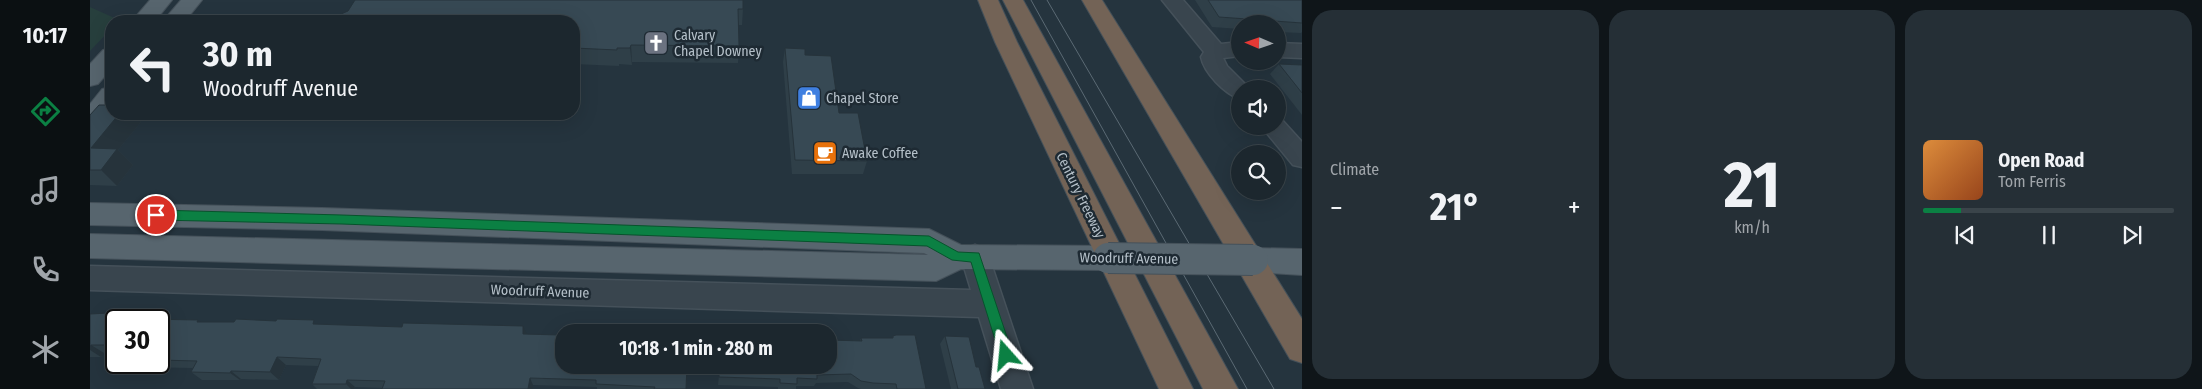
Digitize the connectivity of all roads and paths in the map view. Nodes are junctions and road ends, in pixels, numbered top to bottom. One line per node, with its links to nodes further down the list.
1 (162, 0): 7 (main road)
2 (192, 0): 8 (main road)
3 (988, 0): 28 (highway, Century Freeway)
4 (1013, 0): 29 (highway)
5 (1092, 0): 26 (highway)
6 (1172, 0): 12 (street)
7 (148, 15)
8 (179, 15)
9 (1231, 50): 12 (street)
10 (1286, 50): 11 (street)
11 (1302, 51)
12 (1216, 52): 15 (street)
13 (105, 62): 14 (main road)
14 (90, 78)
15 (1231, 82)
16 (105, 103): 17 (main road)
17 (90, 120)
18 (1282, 135): 19 (street)
19 (1302, 158)
20 (90, 214): 22 (main road)
21 (90, 246): 22 (main road, Woodruff Avenue)
22 (966, 257): 23 (main road, Woodruff Avenue, bridge); 25 (street)
23 (1302, 262)
24 (90, 278): 25 (street, Woodruff Avenue)
25 (990, 304): 27 (street)
26 (1302, 348)
27 (1017, 389)
28 (1176, 389)
29 (1221, 389)

